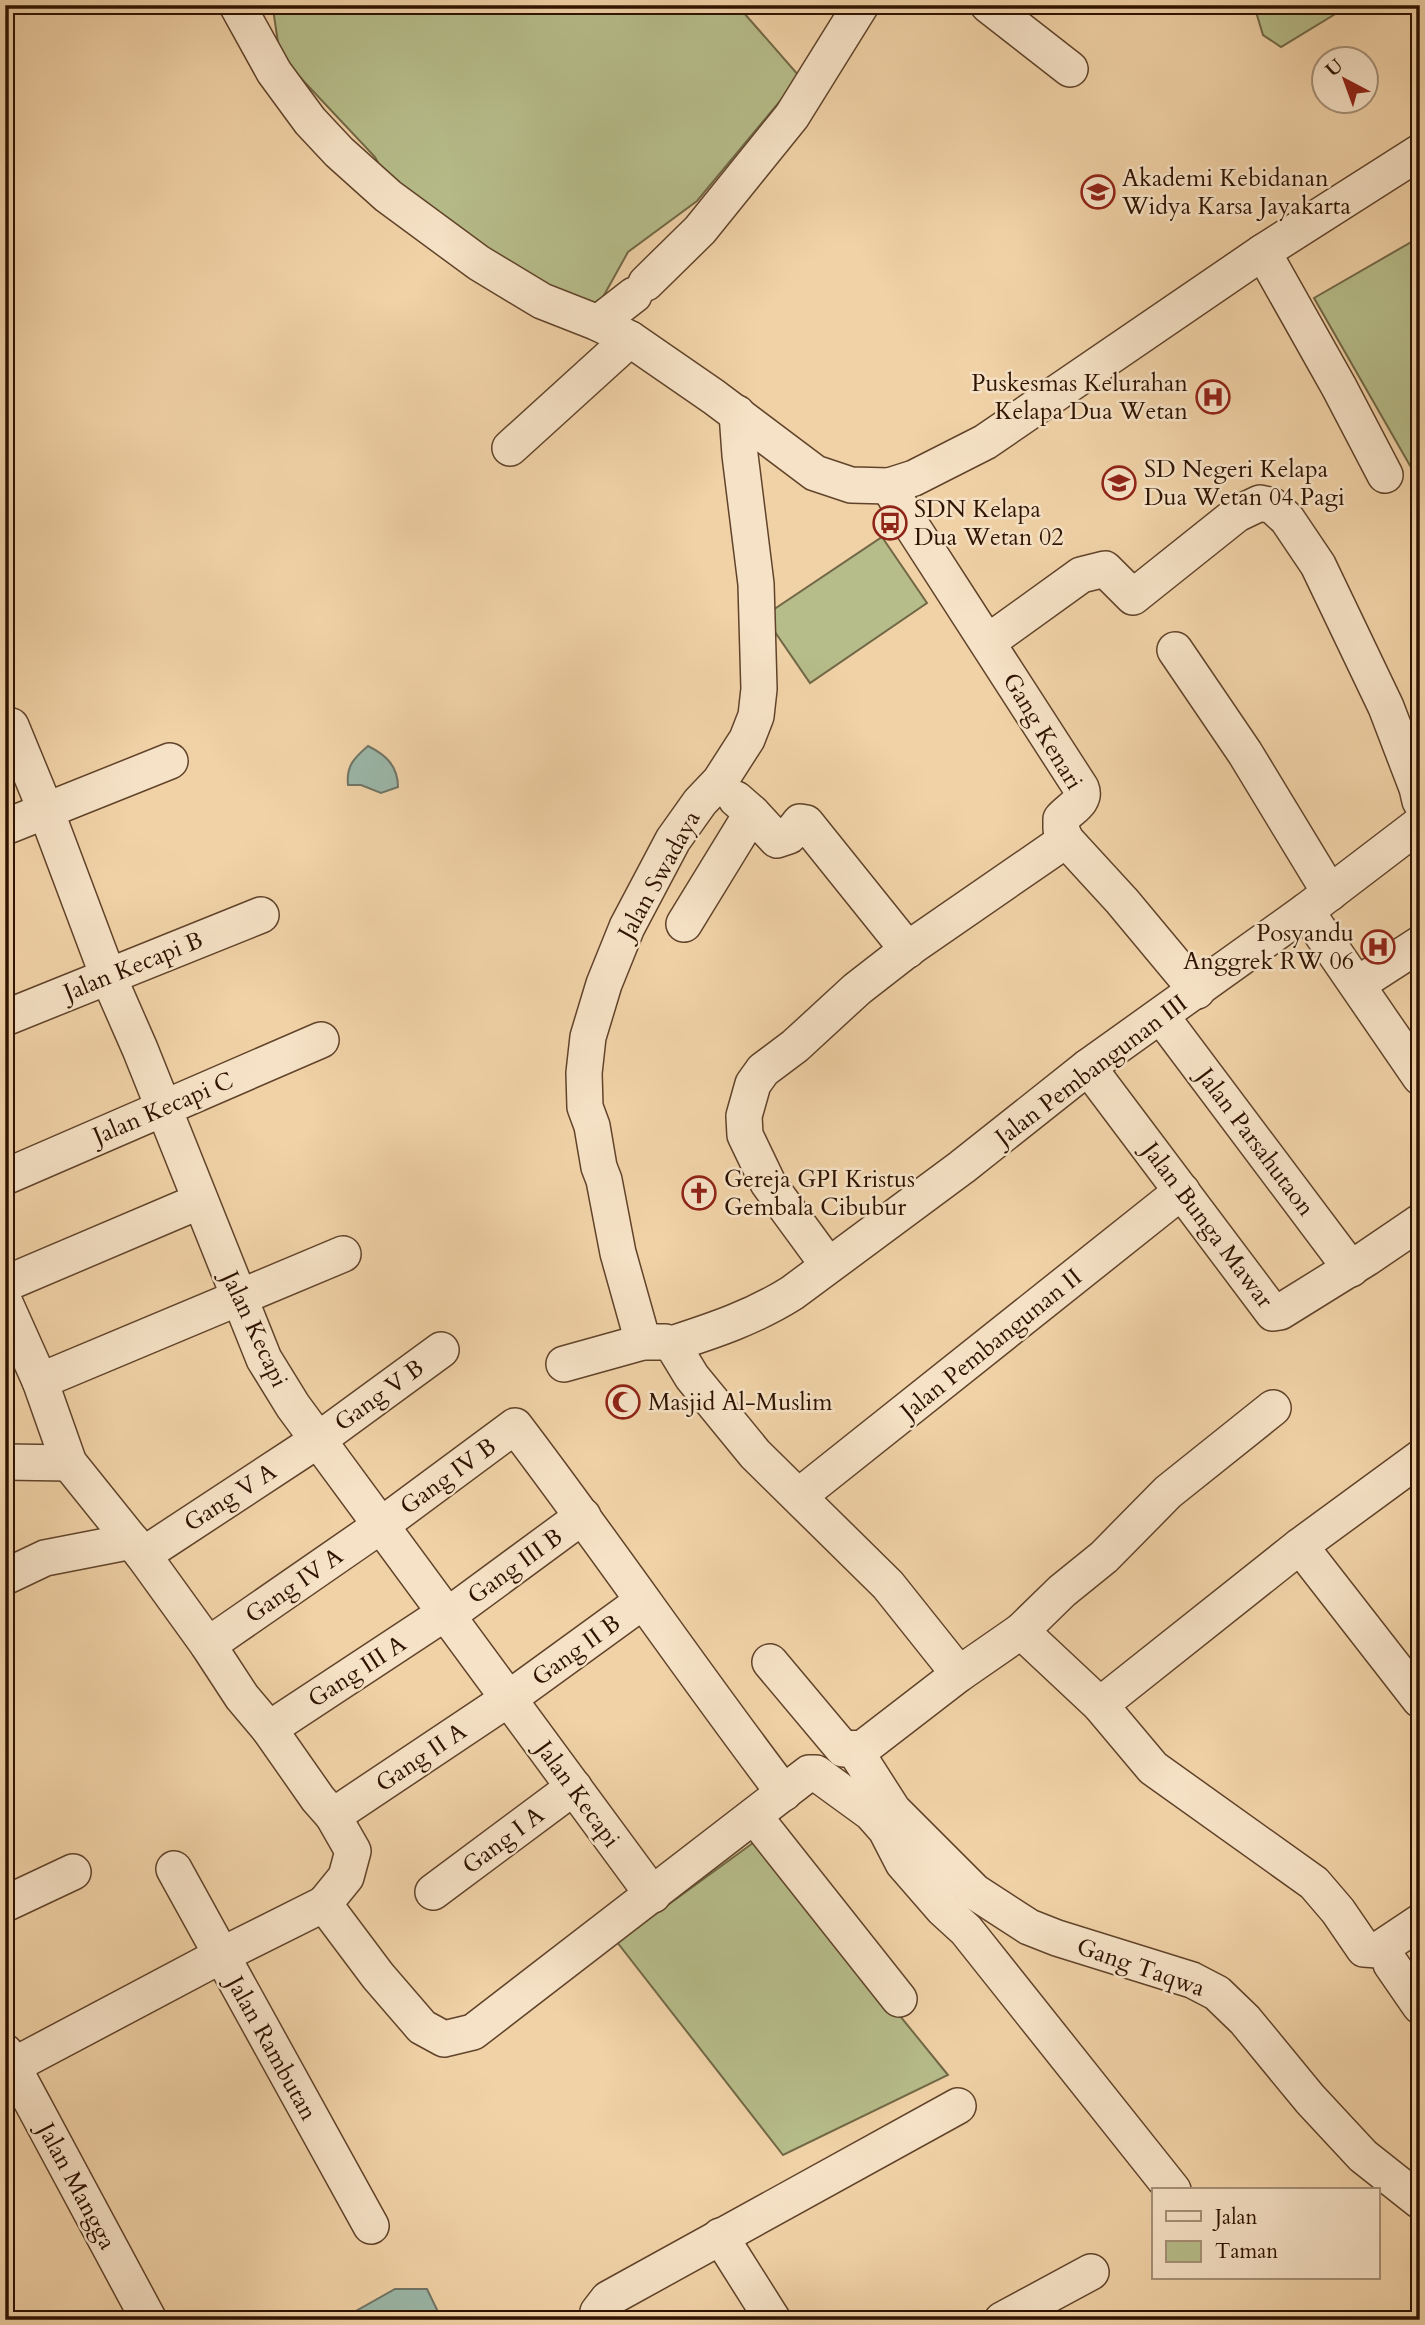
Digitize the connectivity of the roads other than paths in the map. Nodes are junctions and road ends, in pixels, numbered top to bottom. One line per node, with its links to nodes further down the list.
1 (237, 5): 7 (street)
2 (861, 5): 7 (street)
3 (988, 5): 4 (street)
4 (1070, 69)
5 (1420, 152): 6 (street)
6 (1263, 252): 11 (street); 12 (street)
7 (598, 323): 8 (street)
8 (630, 339): 9 (street); 10 (street)
9 (737, 413): 12 (street); 17 (street, Jalan Swadaya)
10 (510, 448)
11 (1385, 475)
12 (889, 486): 13 (street, Gang Kenari)
13 (988, 642): 18 (street); 23 (street, Gang Kenari)
14 (1175, 650): 24 (street)
15 (11, 726): 19 (street, Jalan Kecapi)
16 (170, 761): 19 (street)
17 (720, 781): 20 (street); 48 (street, Jalan Swadaya)
18 (1420, 801)
19 (46, 811): 22 (street); 29 (street, Jalan Kecapi)
20 (752, 813): 26 (street); 28 (street)
21 (1420, 824): 24 (street, Jalan Pembangunan III)
22 (5, 827)
23 (1066, 840): 28 (street); 31 (street)
24 (1318, 902): 30 (street); 31 (street, Jalan Pembangunan III)
25 (261, 915): 29 (street, Jalan Kecapi B)
26 (684, 924)
27 (1420, 944): 30 (street)
28 (908, 950): 43 (street)
29 (108, 976): 33 (street, Jalan Kecapi B); 37 (street, Jalan Kecapi)
30 (1358, 984): 36 (street)
31 (1197, 991): 32 (street, Jalan Pembangunan III)
32 (1161, 1016): 35 (street, Jalan Pembangunan III); 44 (street, Jalan Parsahutaon)
33 (5, 1018)
34 (321, 1040): 37 (street, Jalan Kecapi C)
35 (1088, 1067): 39 (street, Jalan Bunga Mawar); 43 (street, Jalan Pembangunan III)
36 (1420, 1077)
37 (162, 1108): 38 (street, Jalan Kecapi C); 40 (street, Jalan Kecapi)
38 (5, 1177)
39 (1182, 1191): 44 (street, Jalan Bunga Mawar); 57 (street, Jalan Pembangunan II)
40 (200, 1201): 45 (street); 46 (street, Jalan Kecapi)
41 (1420, 1222): 44 (street, Jalan Bunga Mawar)
42 (344, 1254): 46 (street)
43 (828, 1265): 48 (street, Jalan Pembangunan III)
44 (1351, 1269)
45 (5, 1284)
46 (238, 1297): 51 (street); 53 (street, Jalan Kecapi)
47 (5, 1303): 51 (street)
48 (657, 1343): 50 (street, Jalan Pembangunan III); 57 (street)
49 (441, 1350): 53 (street, Gang V B)
50 (564, 1364)
51 (40, 1381): 56 (street)
52 (1273, 1408): 65 (street)
53 (318, 1440): 59 (street, Jalan Kecapi); 61 (street, Gang V A)
54 (1420, 1458): 60 (street)
55 (5, 1462): 56 (street)
56 (69, 1463): 61 (street)
57 (799, 1496): 68 (street)
58 (583, 1516): 59 (street, Gang IV B); 63 (street); 64 (street, Gang III B)
59 (380, 1526): 64 (street, Jalan Kecapi); 66 (street, Gang IV A)
60 (1300, 1546): 70 (street); 71 (street)
61 (137, 1548): 62 (street); 66 (street)
62 (5, 1577)
63 (643, 1601): 69 (street, Gang II B); 74 (street)
64 (446, 1615): 69 (street, Jalan Kecapi); 72 (street, Gang III A)
65 (1021, 1631): 68 (street); 71 (street)
66 (208, 1645): 72 (street)
67 (770, 1662): 73 (street)
68 (959, 1674): 73 (street)
69 (508, 1699): 75 (street, Jalan Kecapi); 76 (street, Gang II A)
70 (1420, 1700)
71 (1100, 1705): 86 (street)
72 (269, 1729): 76 (street)
73 (854, 1749): 92 (street, Gang Taqwa)
74 (796, 1783): 77 (street); 91 (street)
75 (574, 1787): 80 (street, Gang I A); 81 (street, Jalan Kecapi)
76 (333, 1816): 83 (street)
77 (754, 1816): 81 (street); 87 (street)
78 (174, 1869): 85 (street, Jalan Rambutan)
79 (74, 1872): 82 (street)
80 (433, 1892)
81 (653, 1895): 83 (street)
82 (5, 1904)
83 (324, 1904): 85 (street)
84 (1420, 1922): 86 (street)
85 (220, 1956): 89 (street); 93 (street, Jalan Rambutan)
86 (1377, 1957): 88 (street)
87 (899, 1999)
88 (1420, 2006)
89 (8, 2063): 97 (street, Jalan Mangga)
90 (958, 2106): 94 (street)
91 (1170, 2188)
92 (1420, 2201)
93 (371, 2225)
94 (720, 2236): 96 (street); 98 (street)
95 (1091, 2272): 99 (street)
96 (599, 2316)
97 (149, 2320)
98 (773, 2320)
99 (1002, 2320)

